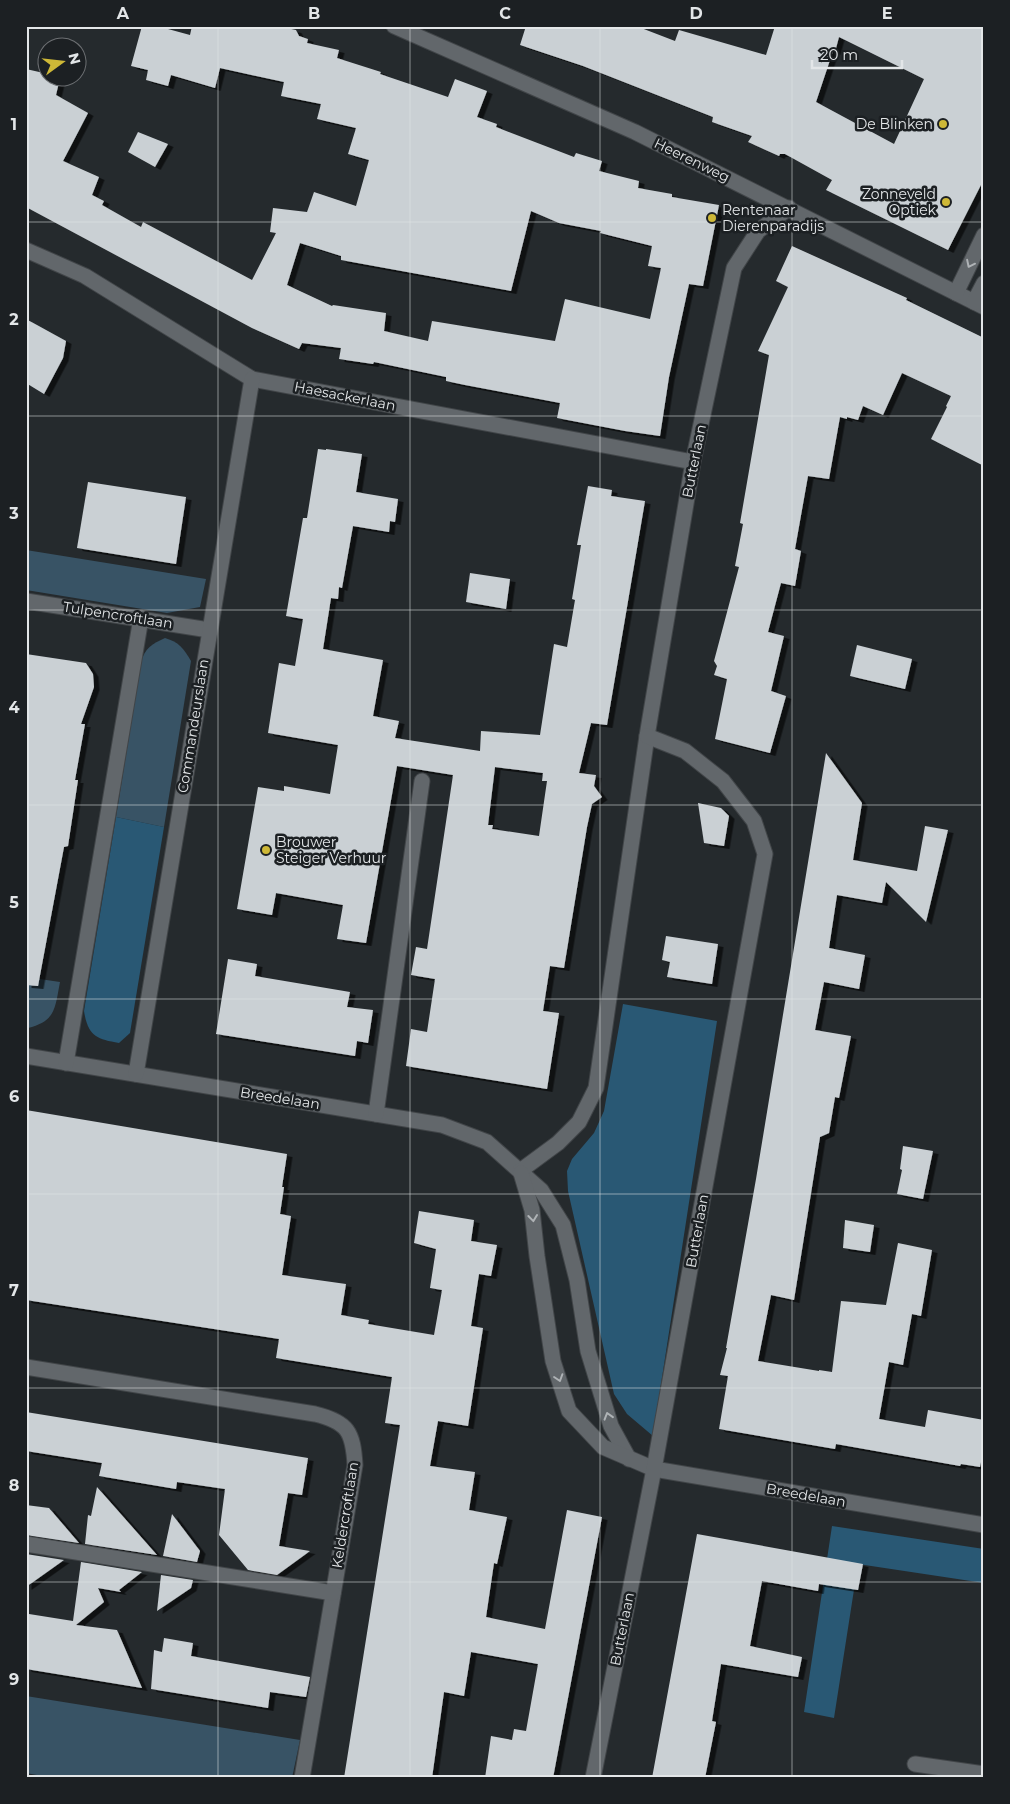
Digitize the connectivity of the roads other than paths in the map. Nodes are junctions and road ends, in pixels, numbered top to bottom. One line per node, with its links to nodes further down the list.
1 (394, 26): 2 (street, Heerenweg)
2 (789, 208): 6 (street, Heerenweg); 9 (street, Butterlaan)
3 (984, 235): 6 (street, one-way to 6)
4 (26, 250): 8 (street, Haesackerlaan)
5 (984, 283): 7 (street)
6 (956, 293): 7 (street, Heerenweg)
7 (979, 304)
8 (252, 379): 9 (street, Haesackerlaan); 12 (street, Commandeurslaan)
9 (693, 462): 13 (street, Butterlaan)
10 (26, 600): 11 (street, Tulpencroftlaan)
11 (141, 618): 12 (street, Tulpencroftlaan); 16 (street)
12 (209, 630): 17 (street, Commandeurslaan)
13 (647, 736): 19 (street, Butterlaan); 22 (street, Butterlaan)
14 (422, 781): 18 (street)
15 (26, 1056): 16 (street, Breedelaan)
16 (66, 1063): 17 (street, Breedelaan)
17 (136, 1074): 18 (street, Breedelaan)
18 (376, 1114): 19 (street, Breedelaan)
19 (520, 1171): 21 (street, Breedelaan, one-way to 19); 21 (street, Breedelaan, one-way to 21)
20 (26, 1367): 25 (street, Keldercroftlaan)
21 (629, 1459): 22 (street, Breedelaan)
22 (654, 1469): 23 (street, Breedelaan); 29 (street, Butterlaan)
23 (984, 1525)
24 (26, 1544): 25 (street)
25 (333, 1592): 28 (street, Keldercroftlaan)
26 (914, 1764): 27 (street)
27 (984, 1774)
28 (302, 1778)
29 (593, 1778)

